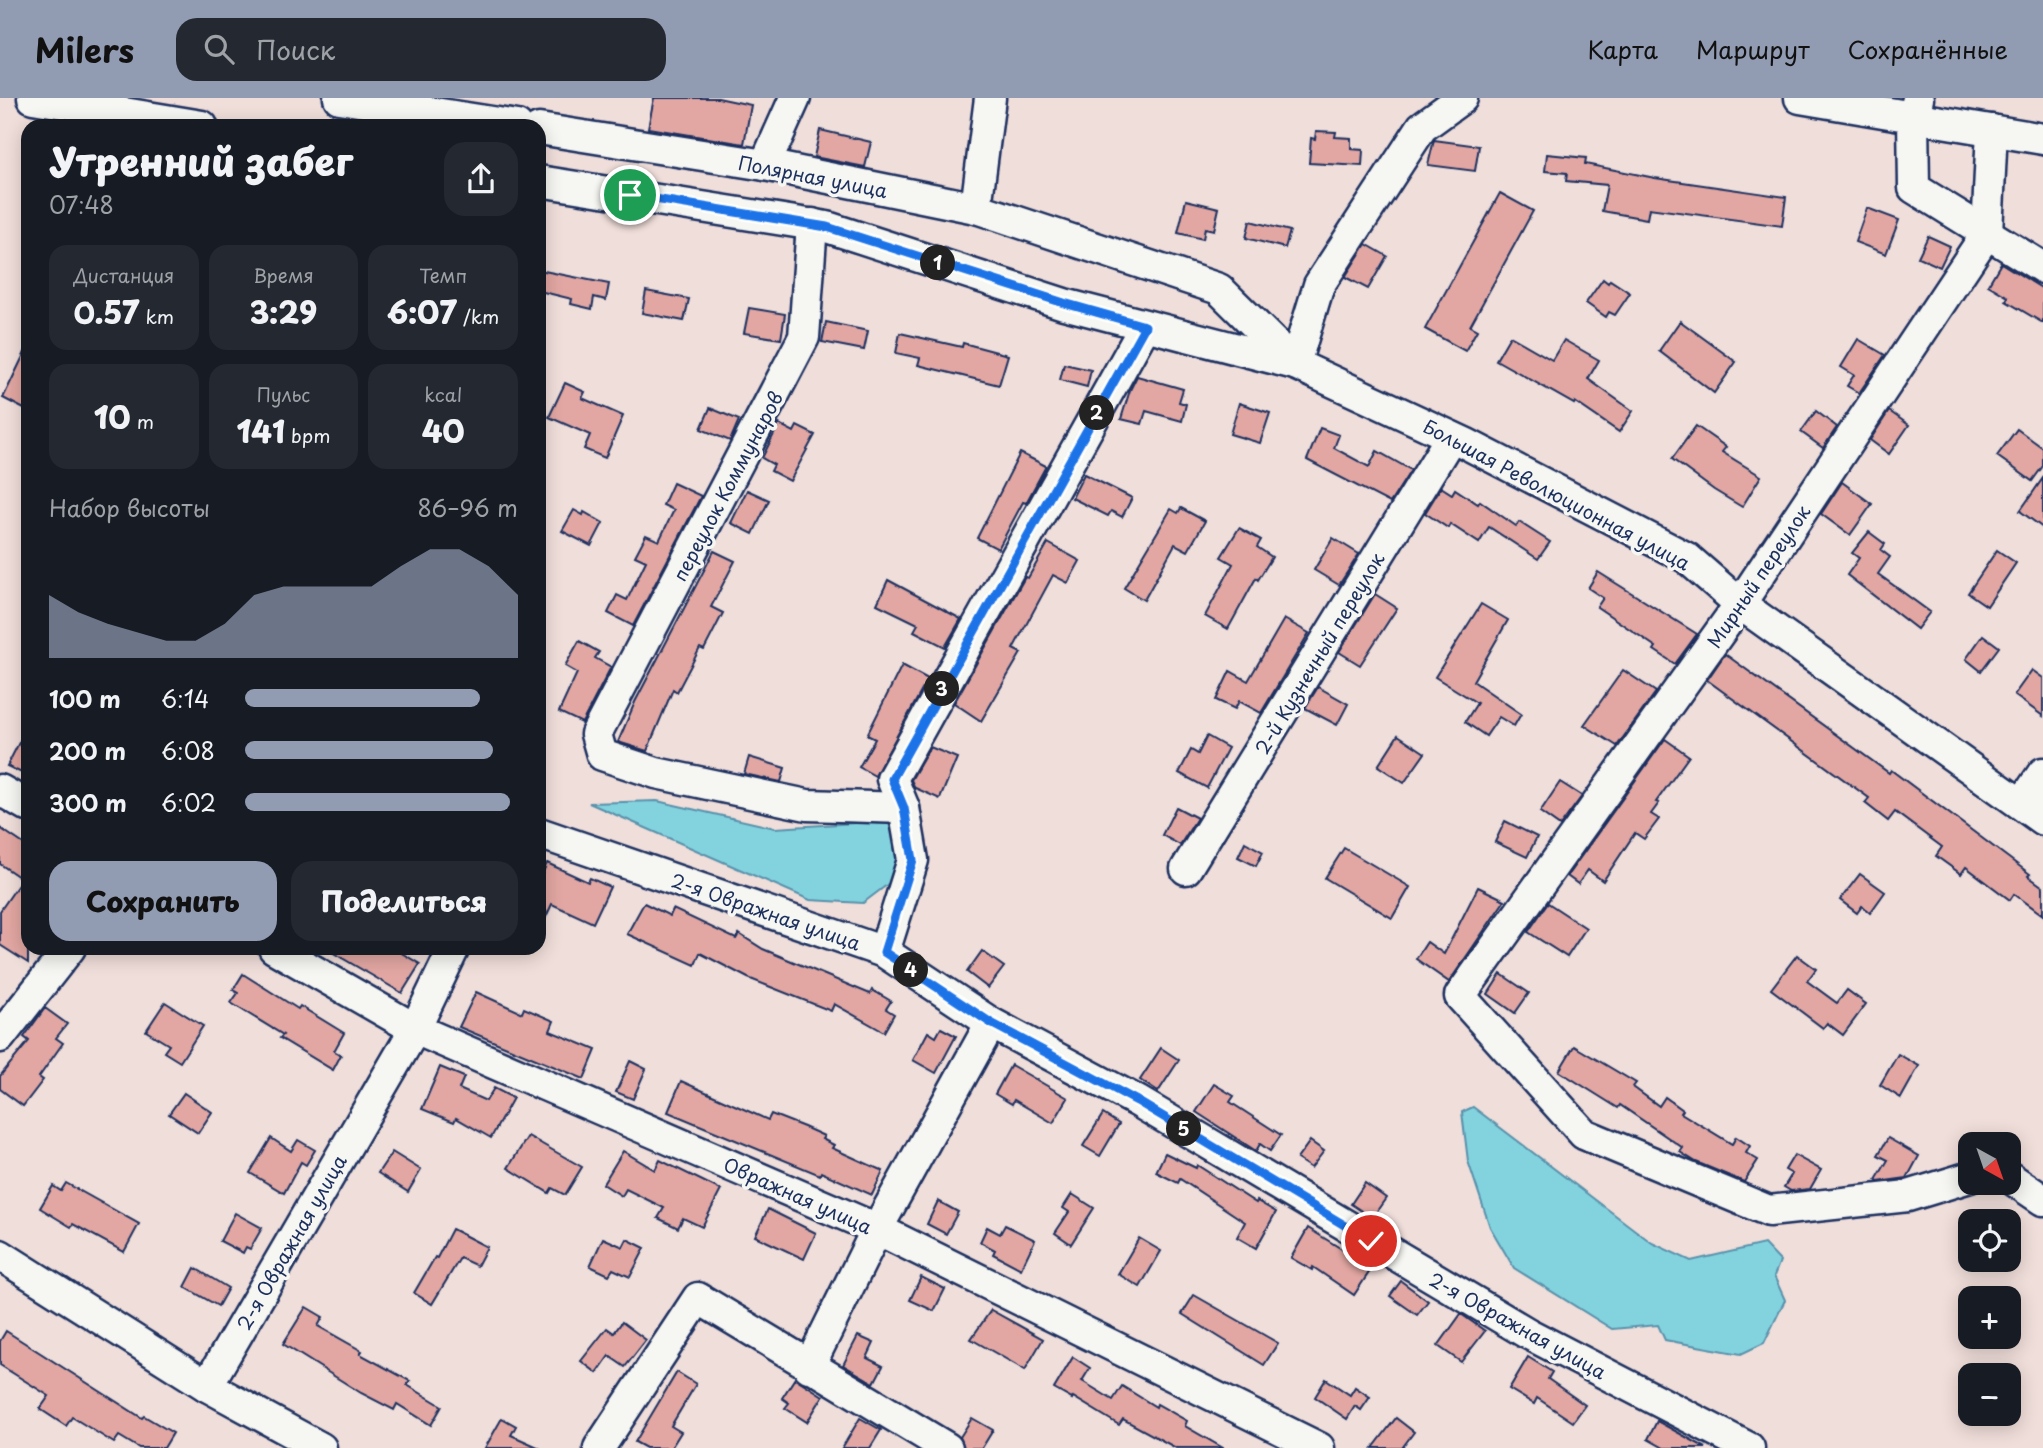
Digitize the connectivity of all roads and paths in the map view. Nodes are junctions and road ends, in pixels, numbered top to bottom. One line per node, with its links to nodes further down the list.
1 (33, 98): 8 (street)
2 (340, 98): 9 (street)
3 (794, 98): 13 (street)
4 (990, 98): 15 (street)
5 (1462, 98): 20 (street)
6 (1800, 98): 7 (street)
7 (1916, 107): 10 (street); 17 (street)
8 (160, 119)
9 (473, 119)
10 (1992, 130): 12 (street); 17 (street)
11 (546, 131): 13 (street, Полярная улица)
12 (2043, 139)
13 (765, 165): 15 (street, Полярная улица)
14 (546, 182): 16 (street)
15 (976, 208): 20 (street, Большая Революционная улица)
16 (812, 224): 19 (street); 26 (street, переулок Коммунаров)
17 (1987, 233): 18 (street); 22 (street, Мирный переулок)
18 (2043, 268)
19 (1145, 326): 20 (street, Большая Революционная улица); 26 (street)
20 (1295, 364): 21 (street, Большая Революционная улица)
21 (1451, 437): 22 (street, Большая Революционная улица); 29 (street, 2-й Кузнечный переулок)
22 (1740, 604): 27 (street, Большая Революционная улица); 37 (street, Мирный переулок)
23 (2043, 773): 27 (street)
24 (0, 790): 25 (street)
25 (21, 802)
26 (904, 808): 30 (street)
27 (2032, 812)
28 (546, 834): 30 (street, 2-я Овражная улица)
29 (1186, 869)
30 (884, 952): 34 (street, 2-я Овражная улица)
31 (64, 955): 36 (street)
32 (286, 955): 35 (street, Овражная улица)
33 (451, 955): 35 (street, 2-я Овражная улица)
34 (991, 1023): 40 (street); 48 (street, 2-я Овражная улица)
35 (415, 1029): 40 (street, Овражная улица); 43 (street, 2-я Овражная улица)
36 (0, 1037)
37 (1958, 1181)
38 (2021, 1185): 39 (street)
39 (2043, 1200)
40 (877, 1229): 42 (street); 47 (street, Овражная улица)
41 (0, 1255): 43 (street)
42 (809, 1367): 45 (street); 46 (street)
43 (207, 1386): 44 (street)
44 (321, 1448)
45 (600, 1448)
46 (947, 1448)
47 (1319, 1448)
48 (1749, 1448)

